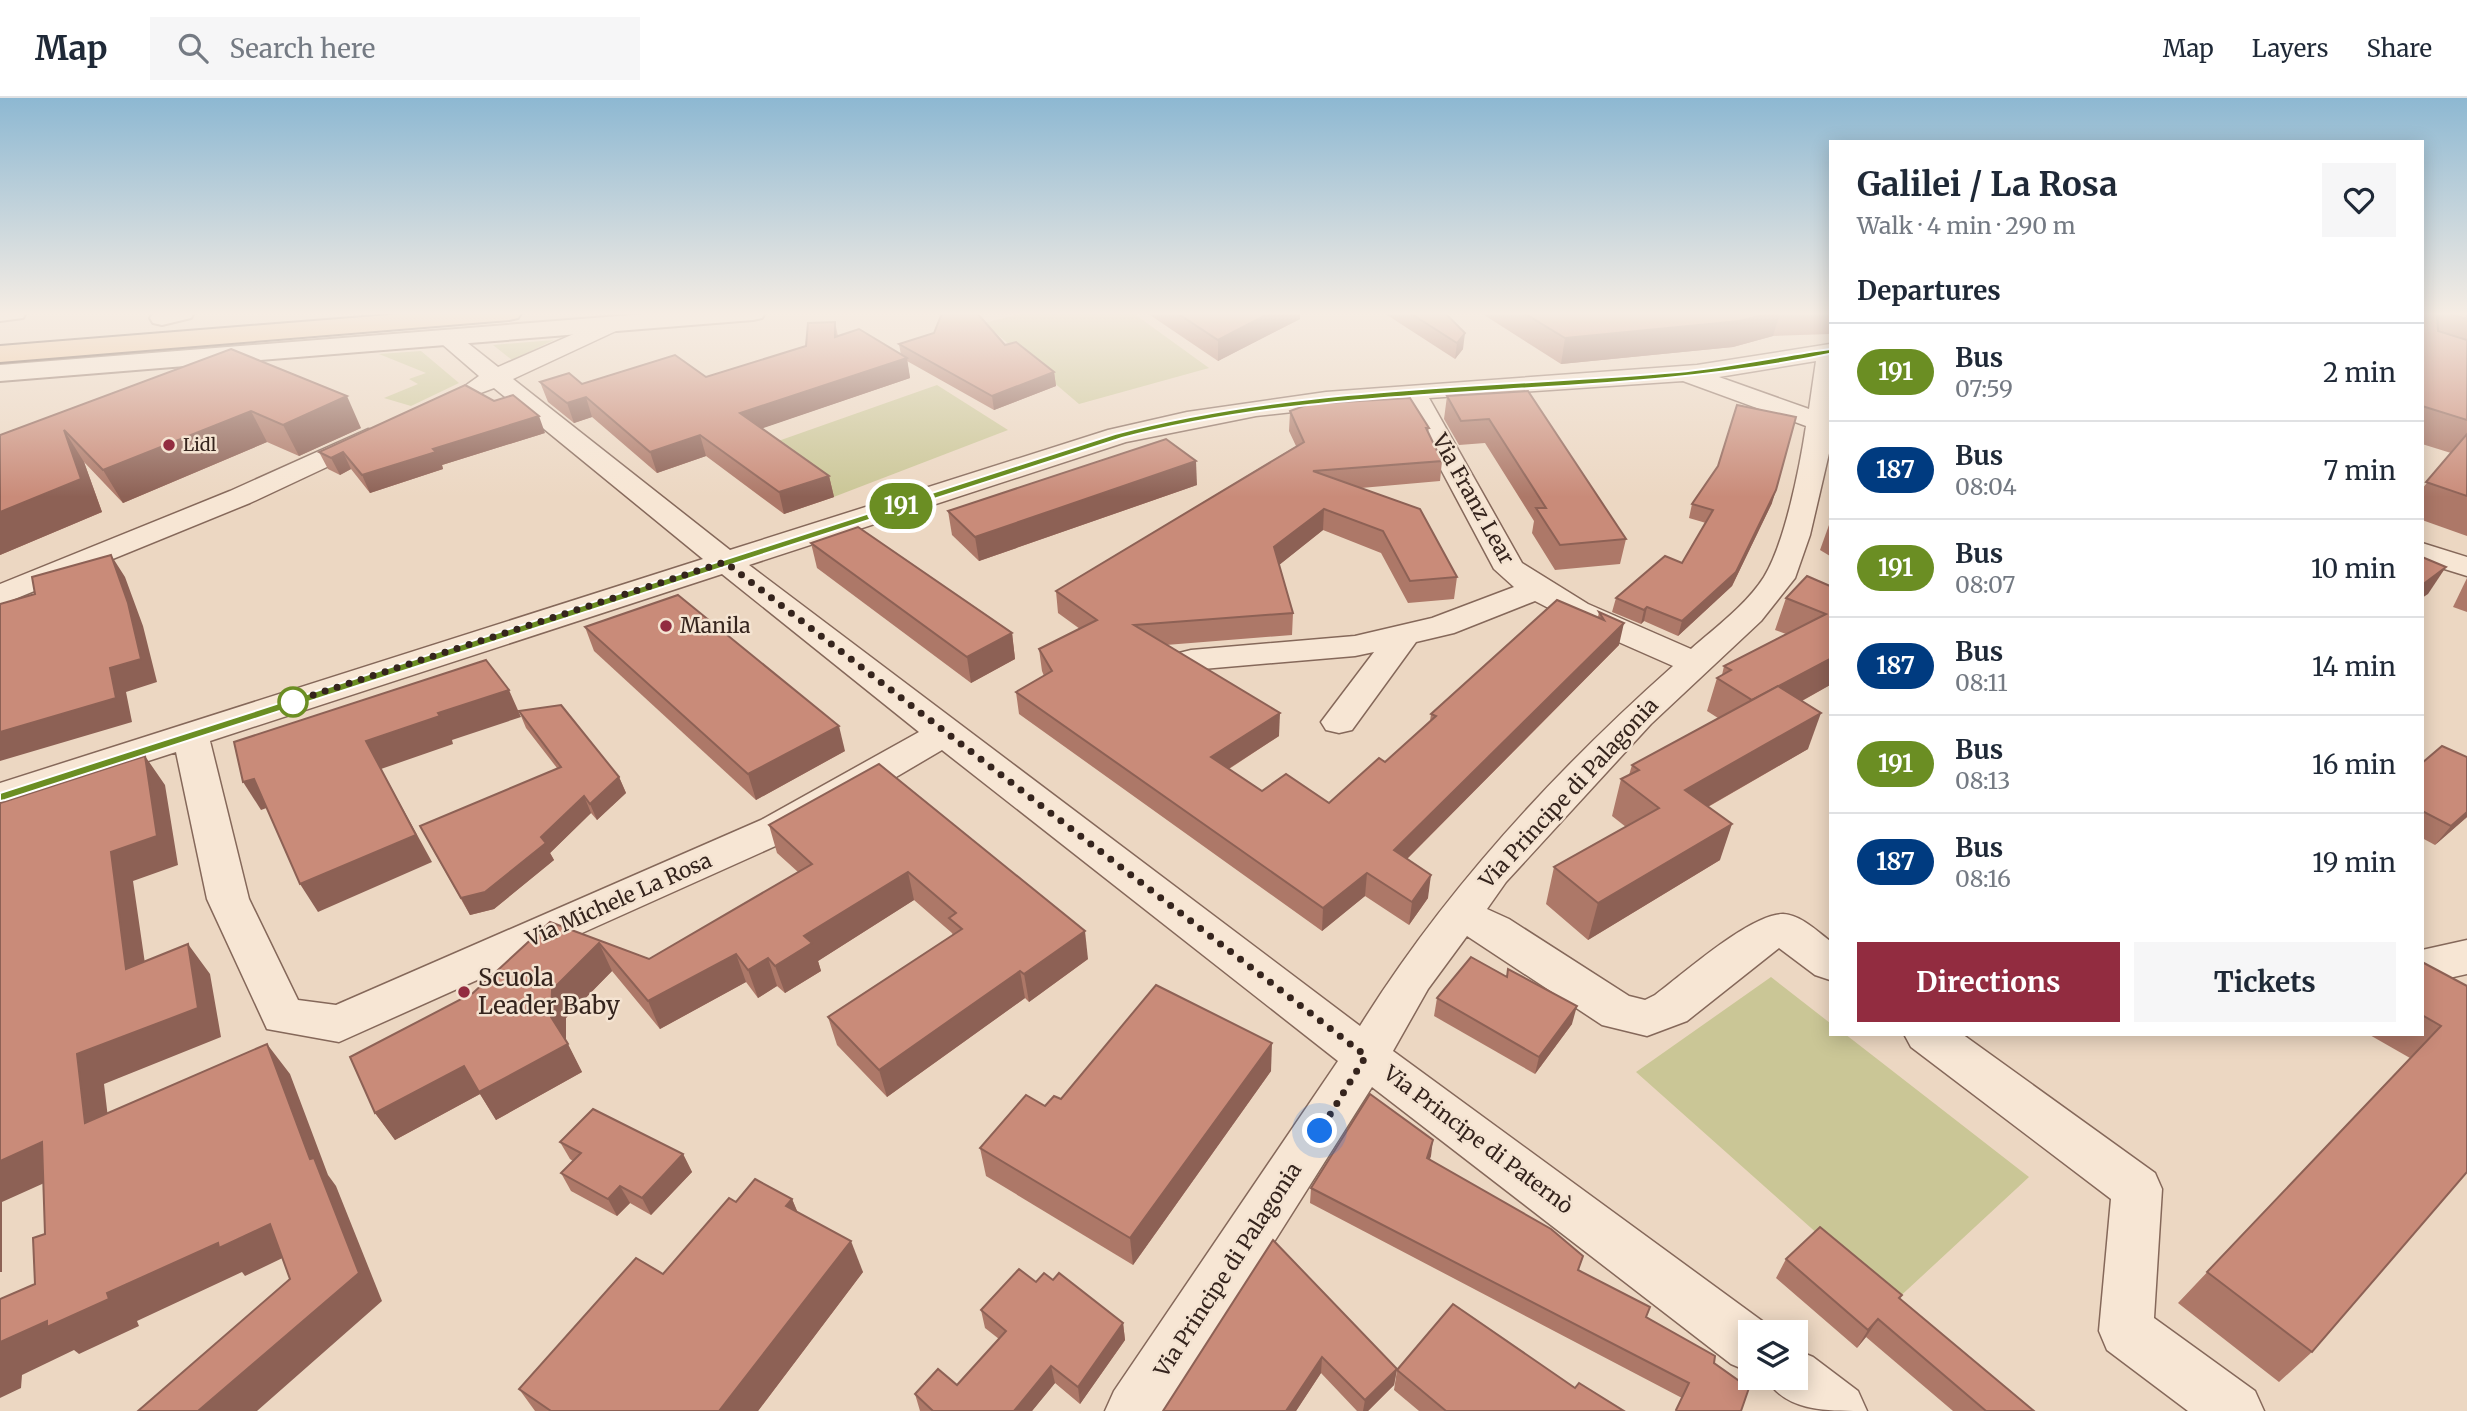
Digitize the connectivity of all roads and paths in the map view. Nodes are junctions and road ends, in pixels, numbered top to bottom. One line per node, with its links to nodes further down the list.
1 (492, 374): 6 (street, Via Principe di Paternò)
2 (508, 374): 6 (street)
3 (1677, 374): 7 (street)
4 (1682, 374): 9 (street)
5 (1829, 374): 9 (street, Via Principe di Palagonia)
6 (498, 379): 8 (street); 12 (street, Via Principe di Paternò)
7 (1413, 393): 12 (street); 14 (street, Via Franz Lear)
8 (447, 399)
9 (1826, 423): 18 (street, Via Principe di Palagonia)
10 (390, 427): 15 (street)
11 (2424, 553): 13 (street)
12 (725, 562): 20 (street, Via Principe di Paternò); 21 (street)
13 (2467, 567)
14 (1536, 589): 16 (street); 18 (street, Via Franz Lear)
15 (0, 595)
16 (1404, 635): 17 (street); 19 (street)
17 (1191, 660)
18 (1697, 664): 23 (street, Via Principe di Palagonia)
19 (1339, 722)
20 (945, 733): 21 (street, Via Michele La Rosa); 28 (street, Via Principe di Paternò)
21 (190, 735): 22 (street)
22 (0, 796)
23 (1460, 915): 25 (street); 28 (street, Via Principe di Palagonia)
24 (2467, 957): 26 (street)
25 (1829, 962)
26 (2424, 967)
27 (1930, 1036): 33 (street)
28 (1366, 1056): 29 (street, Via Principe di Paternò); 31 (street, Via Principe di Palagonia)
29 (1738, 1336)
30 (1808, 1388): 32 (street)
31 (1134, 1411)
32 (1838, 1411)
33 (2235, 1411)

